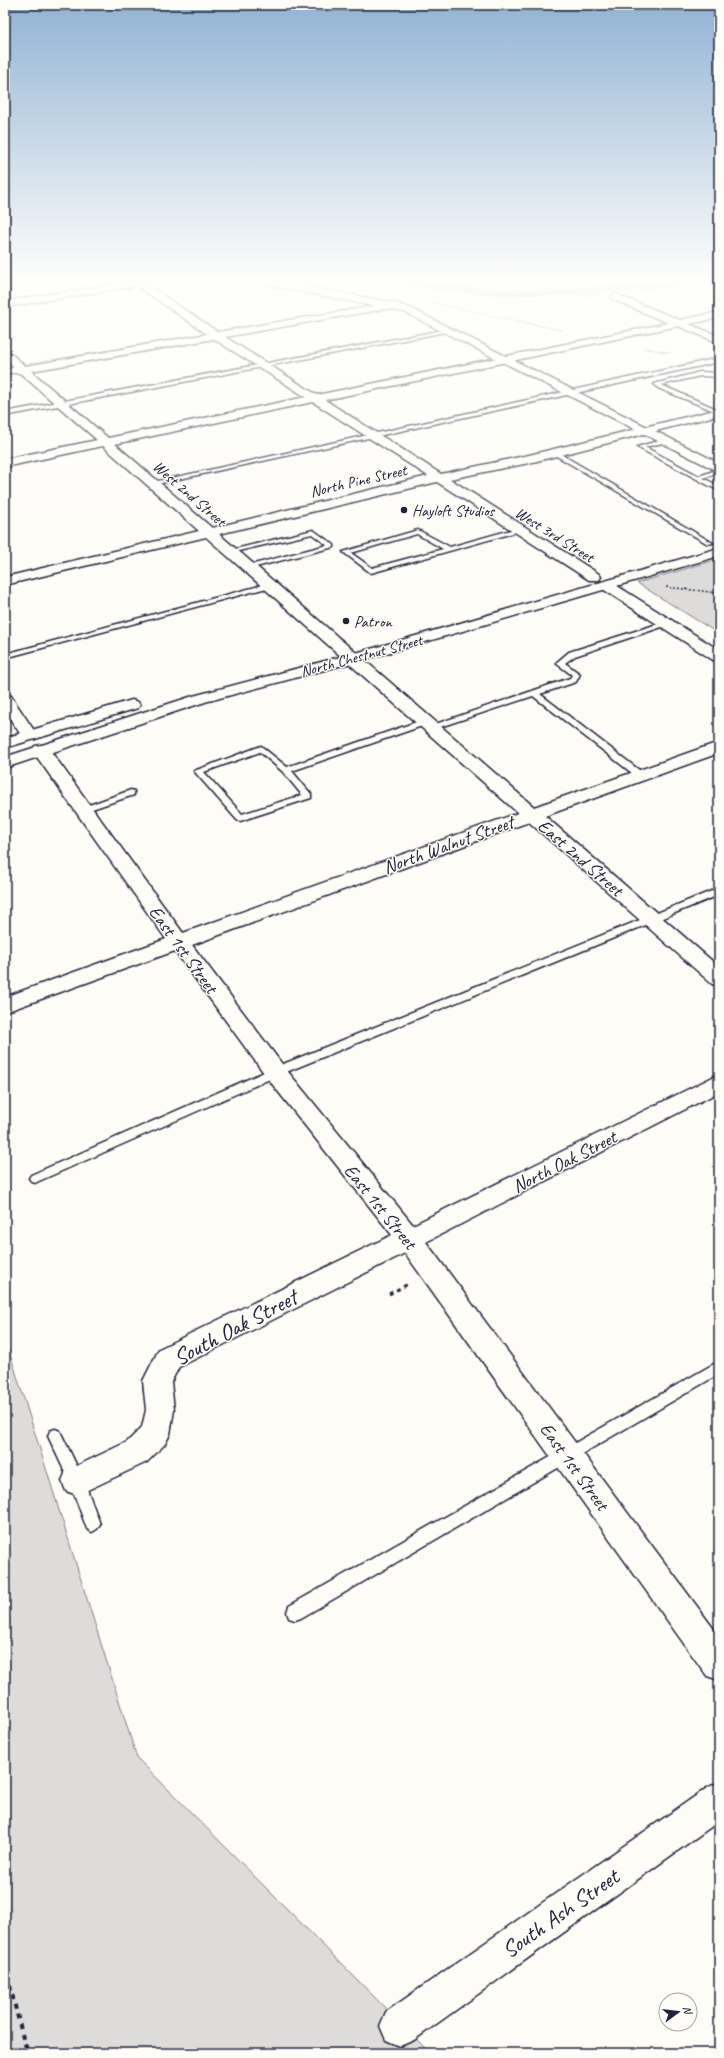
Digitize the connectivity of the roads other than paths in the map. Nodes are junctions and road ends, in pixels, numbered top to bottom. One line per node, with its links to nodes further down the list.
1 (33, 378): 10 (street, West 2nd Street)
2 (195, 378): 10 (lane)
3 (284, 378): 9 (street, West 3rd Street)
4 (418, 378): 9 (street)
5 (541, 378): 8 (street)
6 (634, 378): 8 (lane)
7 (683, 378): 11 (lane)
8 (568, 392): 13 (street); 14 (lane)
9 (317, 399): 14 (street, West 3rd Street); 16 (street)
10 (62, 403): 12 (lane); 16 (street, West 2nd Street)
11 (718, 412): 13 (street, North Pine Street)
12 (5, 414)
13 (644, 431): 15 (street); 17 (street, North Pine Street)
14 (373, 436): 21 (street, West 3rd Street); 23 (lane)
15 (665, 441): 19 (street); 22 (lane)
16 (106, 443): 18 (street); 23 (street, West 2nd Street)
17 (555, 453): 21 (street, North Pine Street); 27 (lane)
18 (5, 463)
19 (719, 468)
20 (719, 471): 22 (lane)
21 (440, 478): 25 (street, West 3rd Street); 26 (street, North Pine Street)
22 (698, 478): 24 (lane)
23 (152, 483): 26 (street, West 2nd Street)
24 (719, 489)
25 (518, 530): 29 (lane); 33 (street, West 3rd Street)
26 (209, 533): 30 (street, West 2nd Street); 34 (street, North Pine Street)
27 (716, 545): 33 (street, North Chestnut Street)
28 (332, 546): 30 (lane); 31 (lane); 32 (lane)
29 (448, 550): 31 (lane); 31 (lane)
30 (230, 551): 32 (street, West 2nd Street)
31 (346, 552)
32 (248, 567): 35 (street, West 2nd Street)
33 (600, 581): 36 (street, West 3rd Street); 37 (street, North Chestnut Street)
34 (5, 582)
35 (270, 586): 37 (street, West 2nd Street); 38 (lane)
36 (667, 624): 39 (street, West 3rd Street); 40 (lane)
37 (346, 652): 42 (street, East 2nd Street); 44 (street, North Chestnut Street)
38 (5, 656)
39 (719, 657)
40 (535, 694): 42 (lane); 50 (lane)
41 (5, 699): 44 (street, East 1st Street)
42 (428, 724): 47 (lane); 53 (street, East 2nd Street)
43 (5, 743): 44 (street, North Chestnut Street)
44 (35, 743): 46 (street, North Chestnut Street); 52 (street, East 1st Street)
45 (719, 747): 50 (street, North Walnut Street)
46 (5, 763)
47 (286, 770): 48 (lane); 48 (lane)
48 (198, 771): 49 (lane)
49 (188, 775)
50 (640, 775): 53 (street, North Walnut Street)
51 (131, 793): 52 (lane)
52 (83, 809): 56 (street, East 1st Street)
53 (531, 814): 55 (street, East 2nd Street); 56 (street, North Walnut Street)
54 (719, 891): 55 (lane)
55 (650, 918): 57 (street, East 2nd Street); 59 (lane)
56 (178, 942): 58 (street, North Walnut Street); 59 (street, East 1st Street)
57 (719, 979)
58 (5, 1005)
59 (275, 1072): 61 (lane); 62 (street, East 1st Street)
60 (719, 1082): 62 (street, North Oak Street)
61 (36, 1178)
62 (408, 1239): 65 (street, East 1st Street); 66 (street, South Oak Street)
63 (719, 1367): 65 (lane)
64 (55, 1436): 66 (lane)
65 (567, 1454): 68 (lane); 69 (street, East 1st Street)
66 (77, 1481): 67 (lane)
67 (92, 1524)
68 (296, 1612)
69 (719, 1664)
70 (719, 1800): 71 (street, South Ash Street)
71 (400, 2026)

